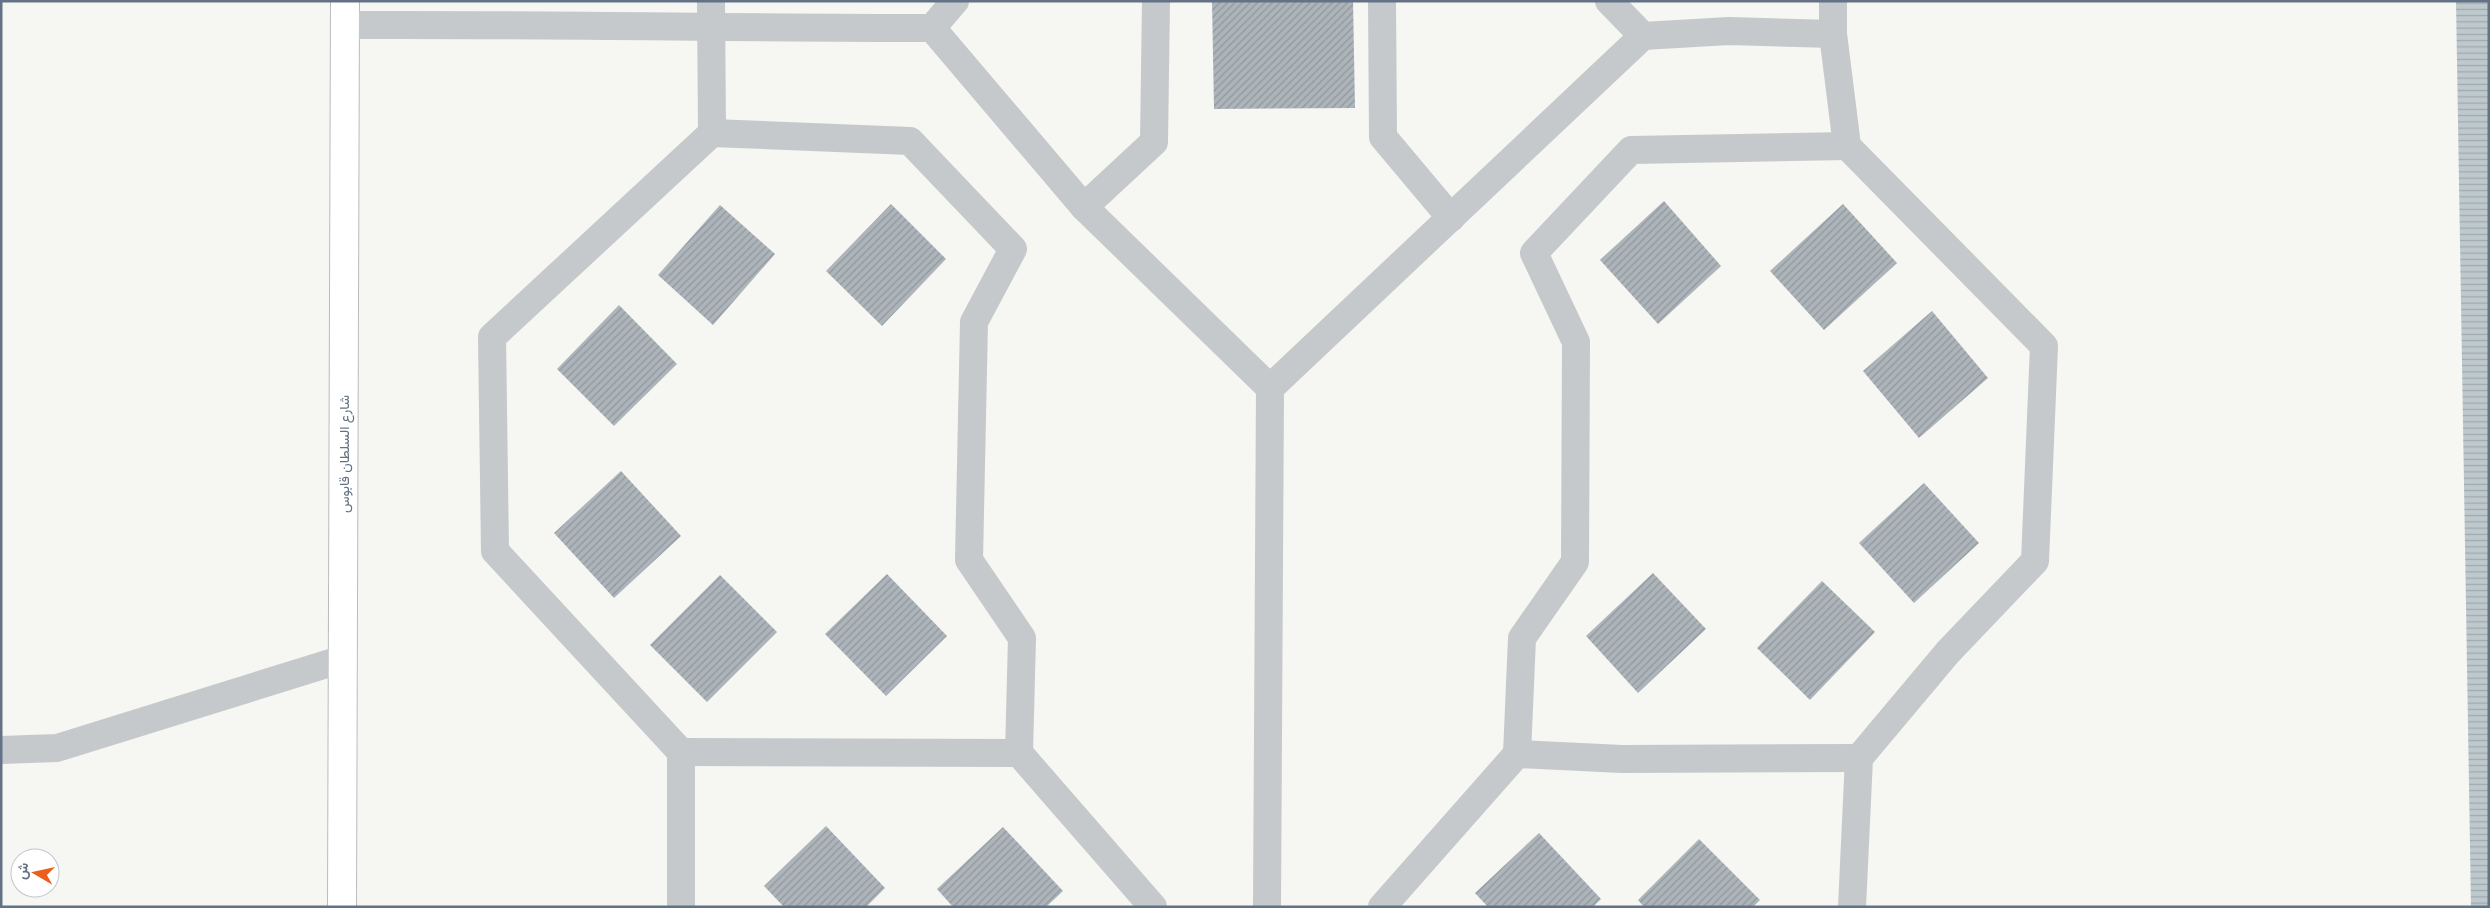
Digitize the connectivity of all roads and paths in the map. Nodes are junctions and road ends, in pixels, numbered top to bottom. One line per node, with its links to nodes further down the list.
1 (954, 1): 8 (street)
2 (1156, 1): 13 (street)
3 (1382, 1): 14 (street)
4 (1609, 1): 10 (street)
5 (1833, 1): 9 (street)
6 (345, 13): 7 (street); 16 (main road, شارع السلطان قابوس)
7 (711, 14): 8 (street); 11 (street)
8 (932, 28): 13 (street)
9 (1833, 34): 10 (street); 12 (street)
10 (1643, 36): 14 (street)
11 (712, 133): 18 (street); 19 (street)
12 (1847, 146): 20 (street); 21 (street)
13 (1084, 207): 15 (street)
14 (1451, 218): 15 (street)
15 (1270, 388): 25 (street)
16 (343, 659): 17 (street); 22 (main road, شارع السلطان قابوس)
17 (1, 750)
18 (681, 752): 19 (street); 23 (street)
19 (1019, 753): 24 (street)
20 (1517, 754): 21 (street); 26 (street)
21 (1859, 758): 27 (street)
22 (342, 907)
23 (681, 907)
24 (1153, 907)
25 (1267, 907)
26 (1382, 907)
27 (1852, 907)

